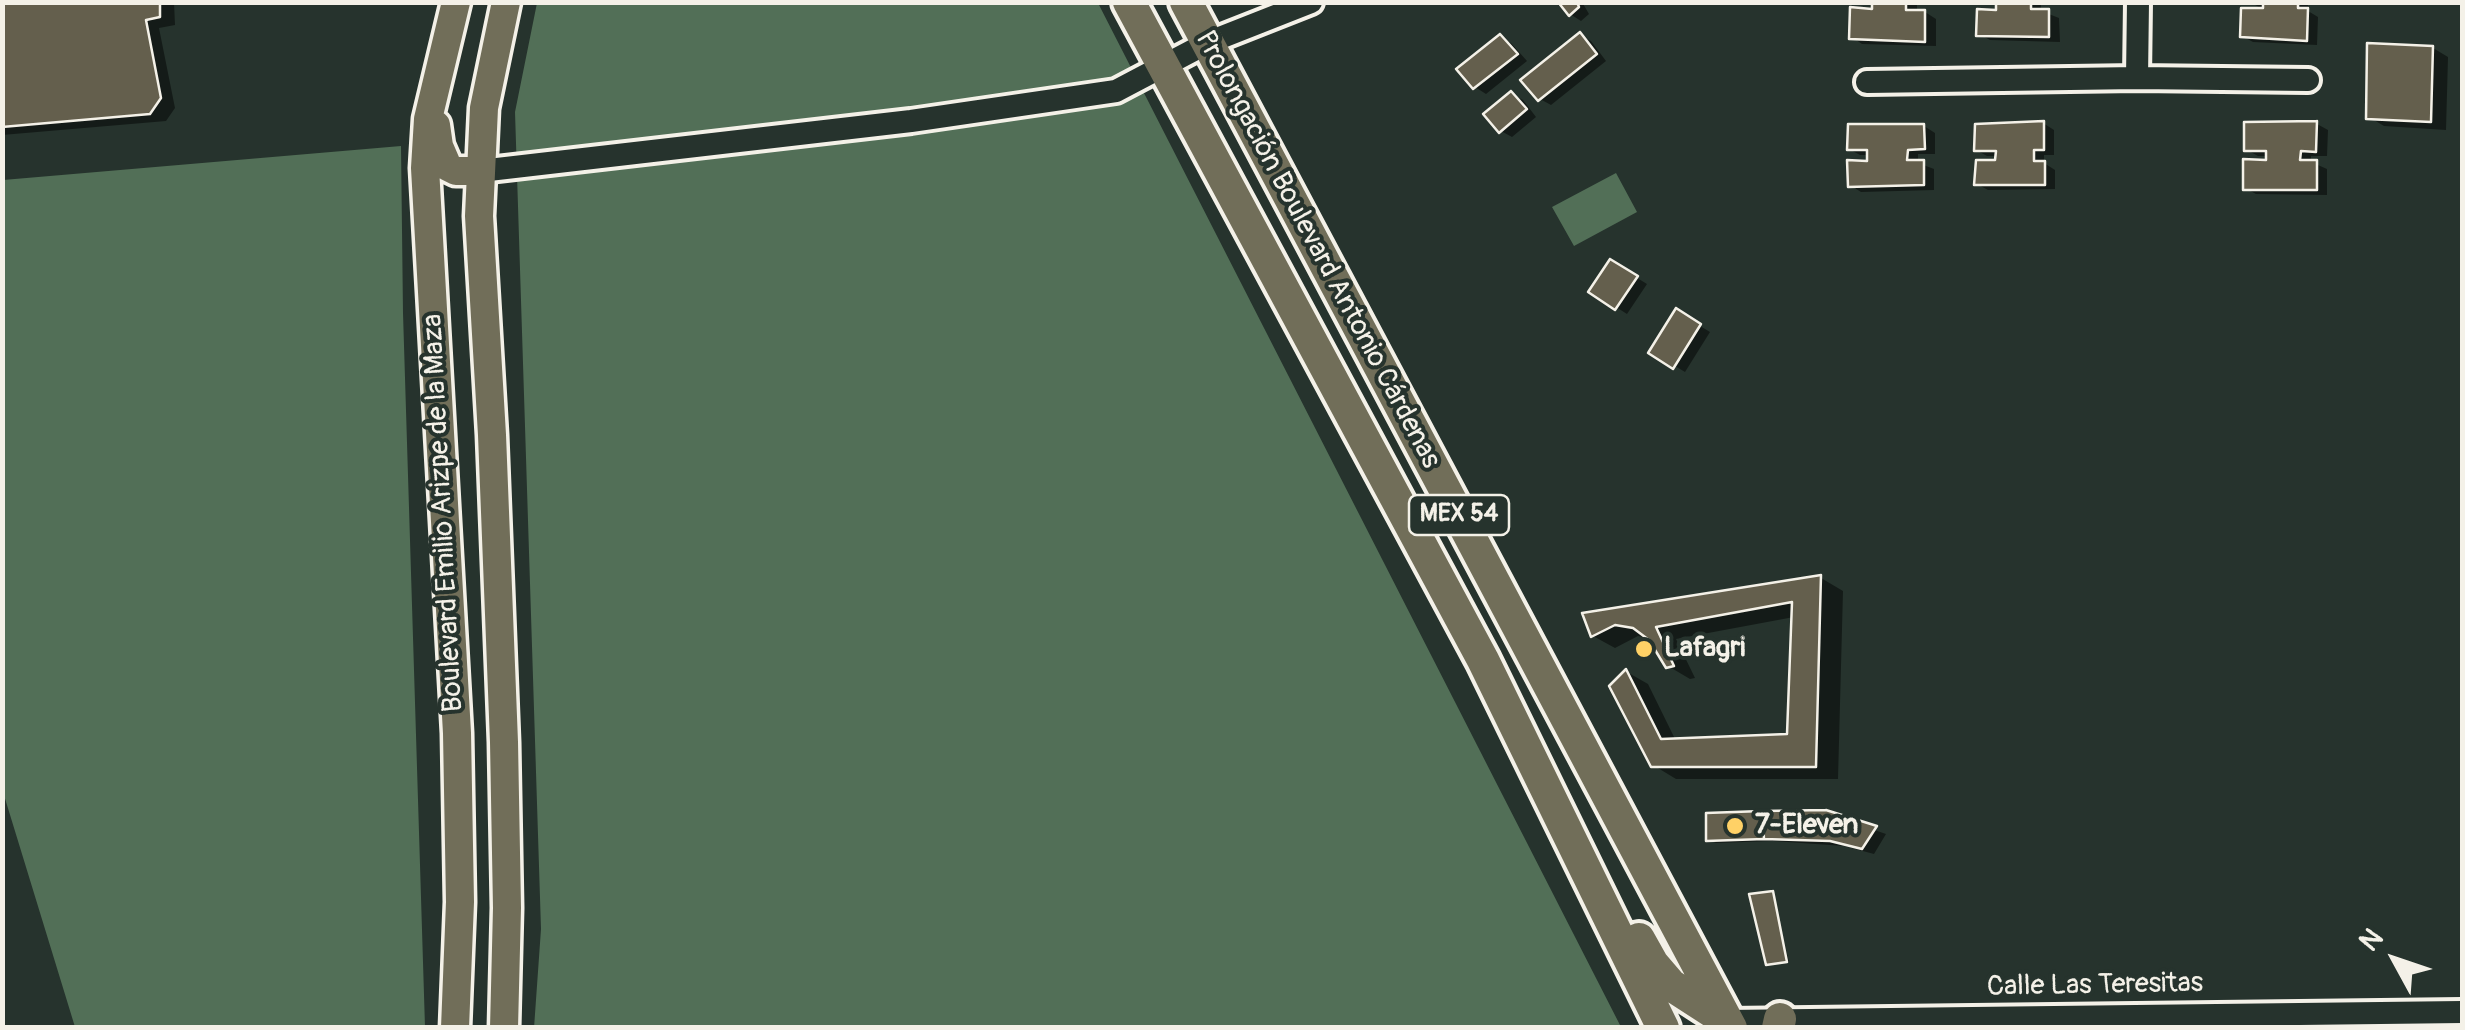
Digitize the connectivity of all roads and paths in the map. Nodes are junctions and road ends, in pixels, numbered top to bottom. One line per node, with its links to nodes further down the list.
1 (456, 2): 12 (main road, Boulevard Emilio Arizpe de la Maza)
2 (506, 2): 13 (main road, Boulevard Emilio Arizpe de la Maza)
3 (1129, 2): 8 (highway, Prolongación Boulevard Antonio Cárdenas / MEX 54)
4 (1186, 2): 7 (highway, Prolongación Boulevard Antonio Cárdenas / MEX 54)
5 (1311, 2): 7 (street)
6 (2138, 2): 9 (street)
7 (1206, 43): 8 (street); 18 (highway, Prolongación Boulevard Antonio Cárdenas / MEX 54)
8 (1162, 66): 13 (street); 14 (highway, Prolongación Boulevard Antonio Cárdenas / MEX 54)
9 (2137, 78): 10 (street); 11 (street)
10 (2308, 80)
11 (1868, 82)
12 (428, 119): 13 (main road); 19 (main road, Boulevard Emilio Arizpe de la Maza)
13 (480, 172): 20 (main road, Boulevard Emilio Arizpe de la Maza)
14 (1531, 760): 18 (highway); 21 (highway, Prolongación Boulevard Antonio Cárdenas / MEX 54)
15 (2462, 1012): 16 (street, Calle Las Teresitas)
16 (2332, 1020): 17 (street, Calle Las Teresitas)
17 (1779, 1023): 18 (street, Calle Las Teresitas)
18 (1728, 1025)
19 (455, 1028)
20 (504, 1028)
21 (1662, 1028)

